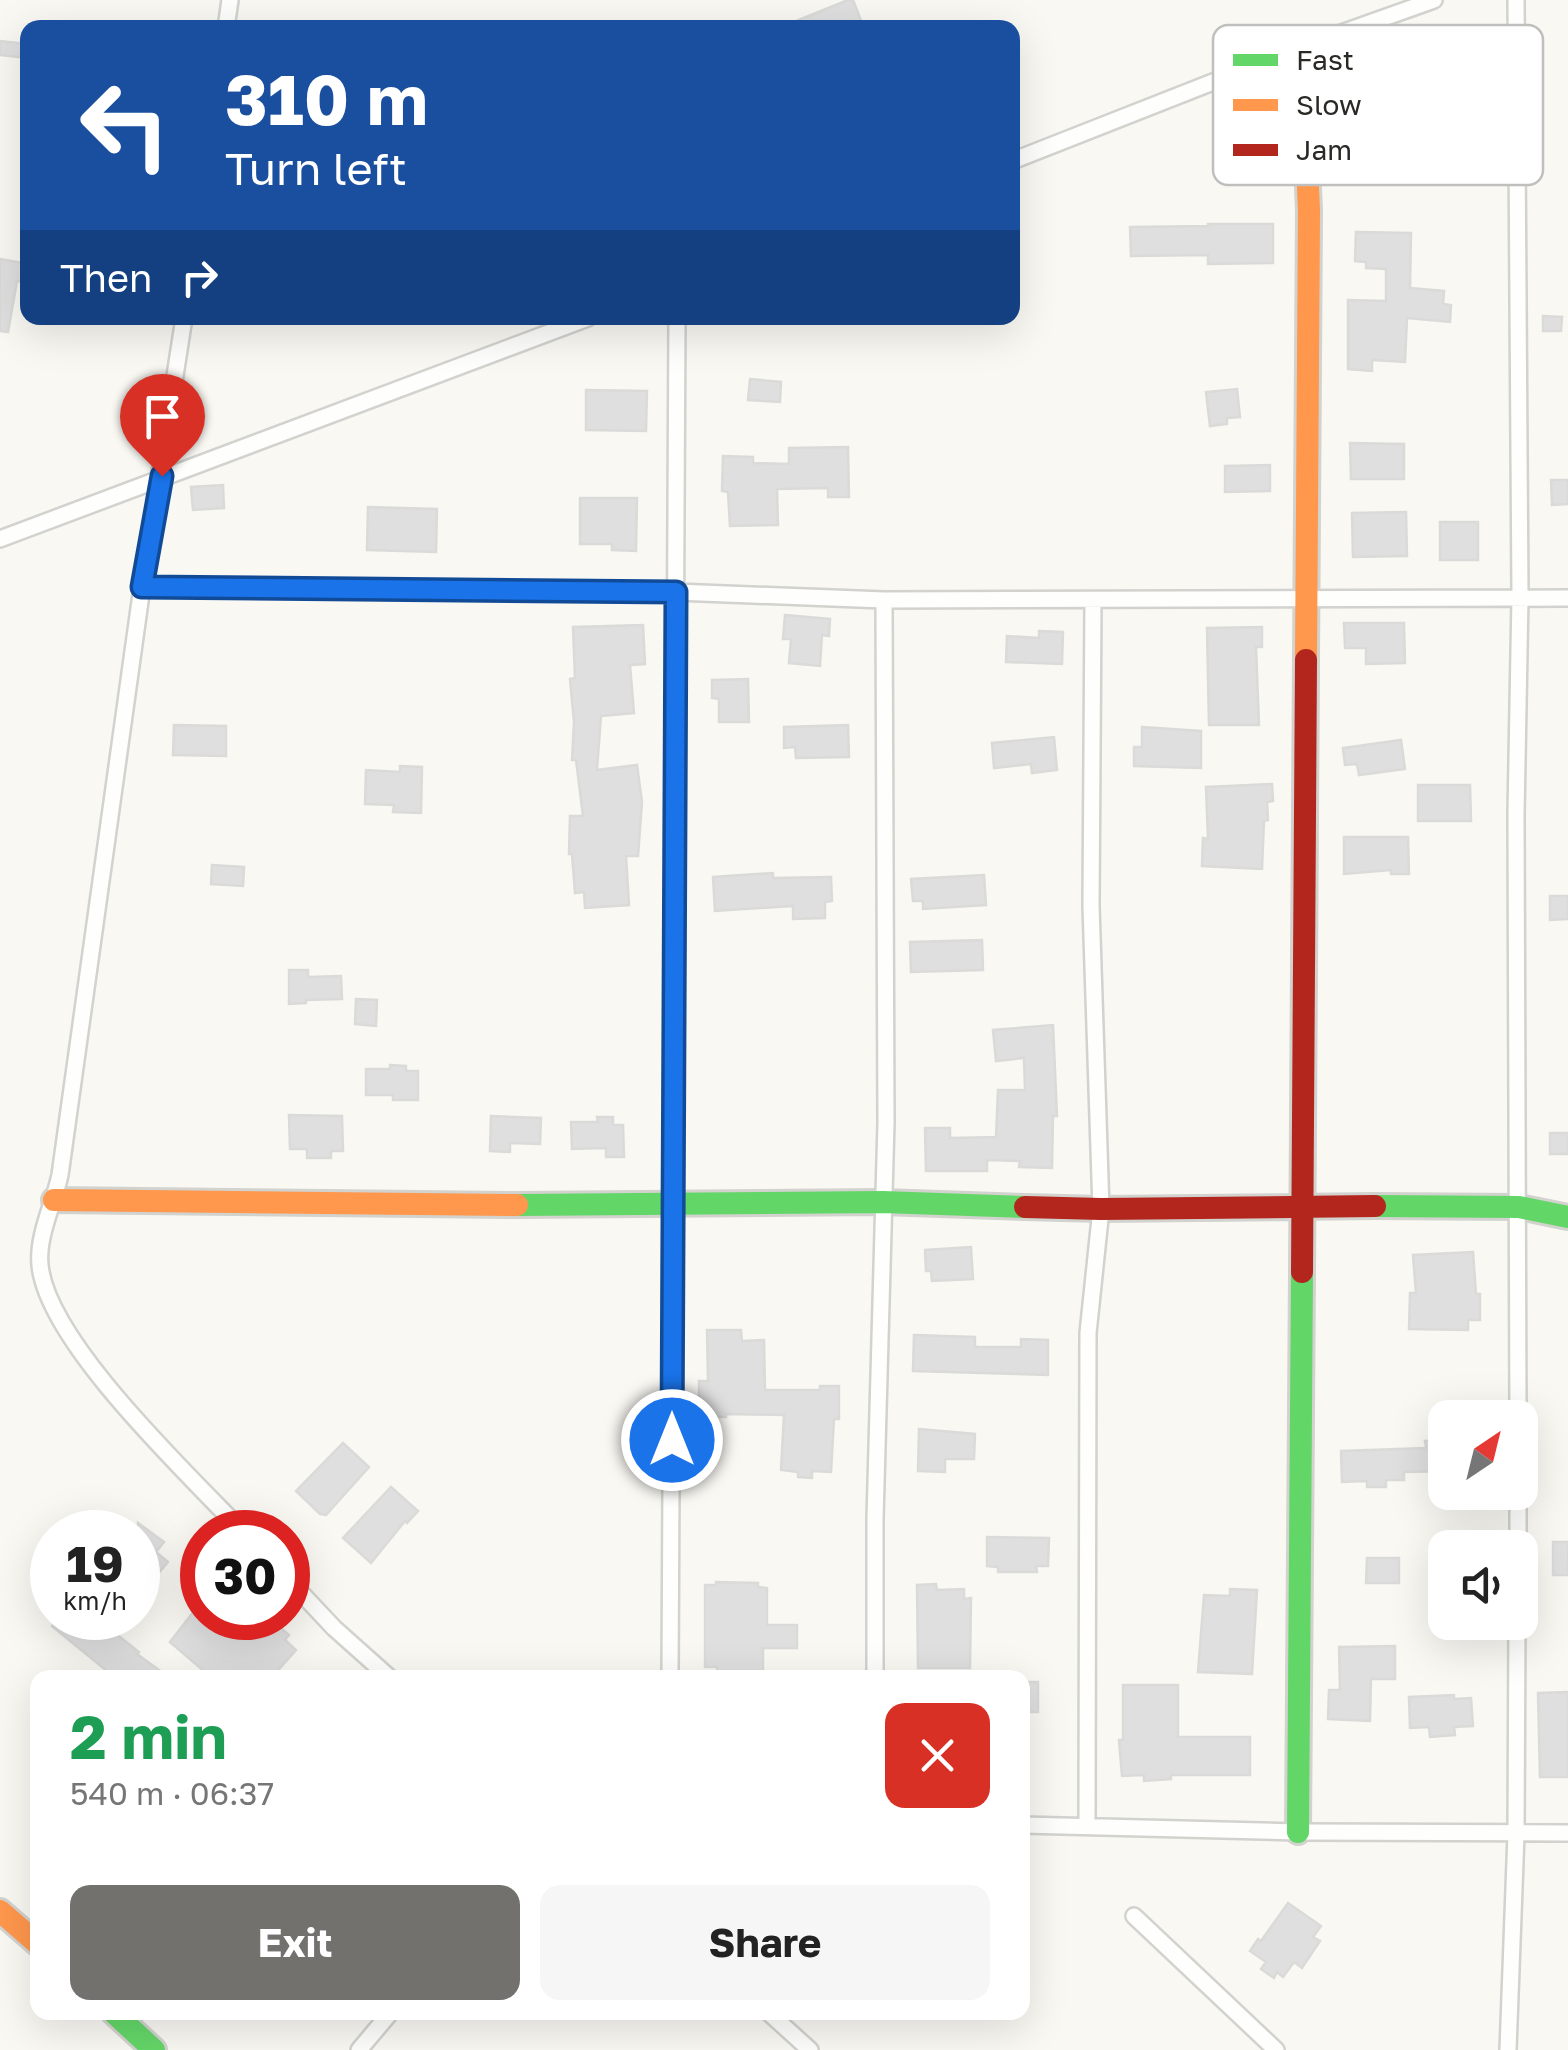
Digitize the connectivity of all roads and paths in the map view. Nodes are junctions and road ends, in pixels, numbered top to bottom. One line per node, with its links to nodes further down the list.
1 (1434, 0): 3 (street)
2 (1516, 0): 4 (street)
3 (1364, 25)
4 (1516, 25)
5 (1213, 82): 6 (street)
6 (1020, 158)
7 (1308, 185): 20 (street)
8 (1517, 185): 16 (street)
9 (183, 325): 12 (street)
10 (569, 325): 12 (street)
11 (677, 325): 15 (street)
12 (162, 476): 13 (street); 14 (street)
13 (0, 538)
14 (142, 587): 15 (street); 21 (street)
15 (676, 592): 18 (street); 22 (street)
16 (1520, 598): 17 (street); 20 (street); 25 (street)
17 (1568, 598)
18 (884, 600): 19 (street); 23 (street)
19 (1093, 601): 20 (street); 26 (street)
20 (1305, 601): 24 (street)
21 (54, 1200): 22 (street); 29 (street)
22 (674, 1202): 23 (street); 33 (street)
23 (882, 1202): 26 (street); 34 (street)
24 (1300, 1205): 25 (street); 26 (street); 37 (street)
25 (1519, 1207): 27 (street); 28 (street)
26 (1101, 1210): 36 (street)
27 (1568, 1217)
28 (1518, 1400)
29 (223, 1510)
30 (310, 1602): 32 (street)
31 (1518, 1640): 39 (street)
32 (381, 1670)
33 (670, 1670)
34 (875, 1670)
35 (1030, 1825): 36 (street)
36 (1087, 1826): 37 (street)
37 (1298, 1832): 39 (street)
38 (1568, 1832): 39 (street)
39 (1516, 1834): 50 (street)
40 (0, 1910): 42 (street)
41 (1134, 1916): 49 (street)
42 (30, 1937)
43 (122, 2020): 46 (street)
44 (384, 2020): 47 (street)
45 (777, 2020): 48 (street)
46 (154, 2050)
47 (359, 2050)
48 (810, 2050)
49 (1276, 2050)
50 (1508, 2050)

